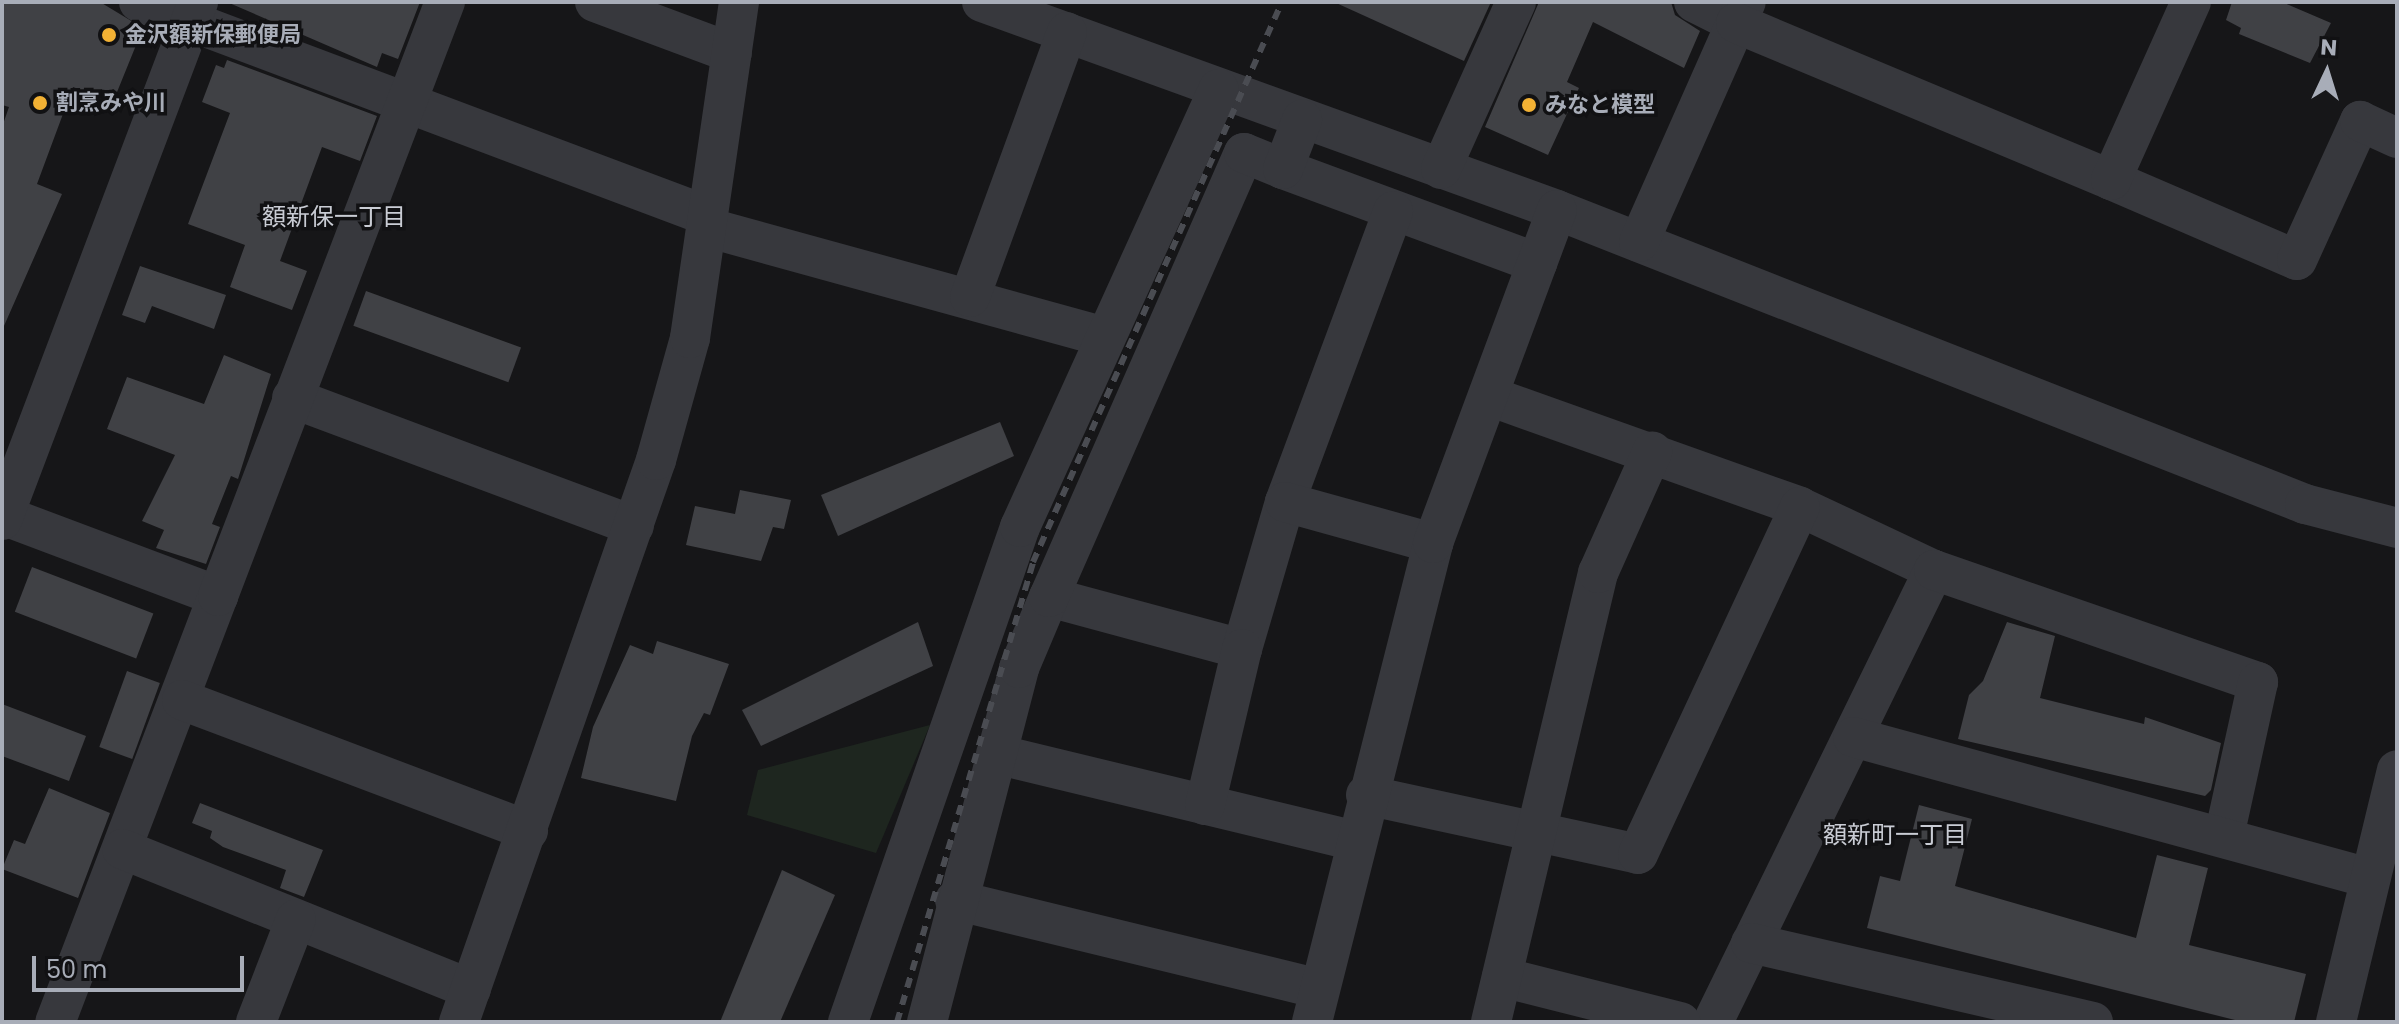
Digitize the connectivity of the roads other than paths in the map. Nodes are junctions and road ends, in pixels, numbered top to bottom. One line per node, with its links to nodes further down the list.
1 (139, 2): 9 (street)
2 (445, 2): 14 (street)
3 (595, 2): 12 (street)
4 (739, 2): 12 (street)
5 (982, 2): 11 (street)
6 (1516, 2): 18 (street)
7 (1694, 2): 10 (street)
8 (2191, 2): 19 (street)
9 (194, 12): 14 (street); 32 (street)
10 (1741, 12): 19 (street); 23 (street)
11 (1060, 20): 13 (street); 25 (street)
12 (732, 53): 22 (street)
13 (1219, 89): 15 (street); 26 (street)
14 (409, 104): 22 (street); 28 (street)
15 (1302, 120): 17 (street); 18 (street)
16 (2397, 138): 19 (street)
17 (1283, 169): 21 (street); 38 (street)
18 (1441, 169): 20 (street)
19 (2111, 180)
20 (1557, 210): 23 (street); 24 (street)
21 (1393, 211): 24 (street); 30 (street)
22 (707, 221): 25 (street); 33 (street)
23 (1639, 242): 34 (street)
24 (1537, 263): 27 (street)
25 (970, 297): 26 (street)
26 (1104, 337): 60 (street)
27 (1489, 396): 29 (street); 35 (street)
28 (292, 398): 33 (street); 37 (street)
29 (1652, 452): 31 (street); 48 (street)
30 (1285, 502): 35 (street); 39 (street)
31 (1800, 507): 36 (street); 48 (street)
32 (3, 517): 37 (street)
33 (634, 526): 46 (street)
34 (2397, 528)
35 (1433, 543): 44 (street)
36 (1934, 570): 41 (street); 47 (street)
37 (218, 596): 40 (street)
38 (1049, 597): 39 (street); 42 (street)
39 (1242, 649): 45 (street)
40 (182, 700): 46 (street); 50 (street)
41 (1853, 737): 47 (street); 54 (street)
42 (996, 754): 45 (street); 52 (street)
43 (2397, 770): 51 (street)
44 (1366, 795): 48 (street); 49 (street)
45 (1205, 805): 49 (street)
46 (528, 831): 56 (street)
47 (2224, 836): 51 (street)
48 (1536, 837): 55 (street)
49 (1355, 841): 57 (street)
50 (122, 849): 53 (street); 58 (street)
51 (2369, 878): 66 (street)
52 (955, 900): 57 (street); 61 (street)
53 (296, 919): 56 (street); 59 (street)
54 (1751, 943): 64 (street); 65 (street)
55 (1502, 977): 62 (street); 63 (street)
56 (465, 1005)
57 (1316, 1006)
58 (55, 1022)
59 (256, 1022)
60 (848, 1022)
61 (927, 1022)
62 (1491, 1022)
63 (1680, 1022)
64 (1713, 1022)
65 (2093, 1022)
66 (2336, 1022)

